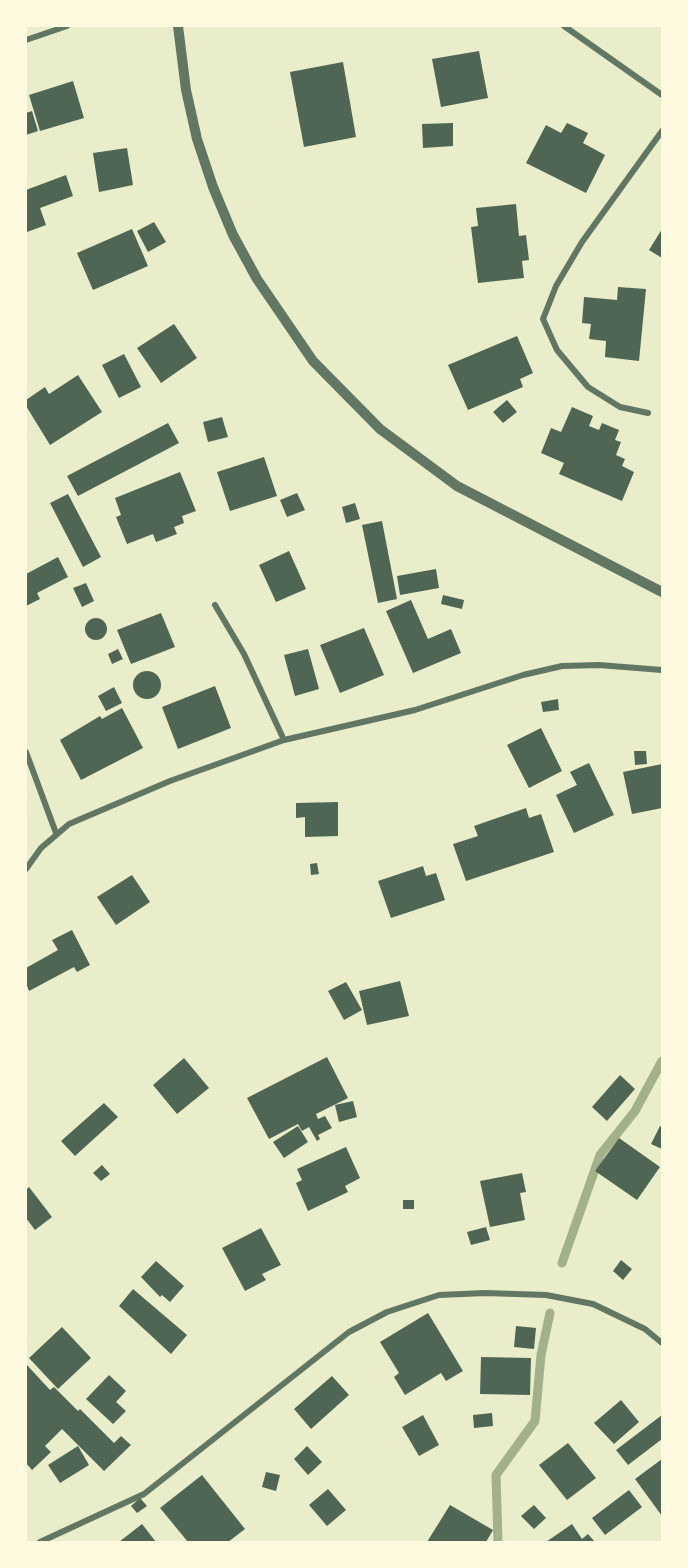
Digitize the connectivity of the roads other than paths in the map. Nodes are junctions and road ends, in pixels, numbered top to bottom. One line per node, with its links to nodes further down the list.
1 (67, 26): 4 (street)
2 (178, 26): 8 (street)
3 (564, 26): 5 (street)
4 (26, 40)
5 (663, 95)
6 (663, 131): 7 (street)
7 (648, 413)
8 (663, 592)
9 (215, 606): 11 (street)
10 (663, 670): 11 (street)
11 (284, 740): 13 (street)
12 (26, 753): 13 (street)
13 (56, 833): 14 (street)
14 (26, 869)
15 (663, 1343): 16 (street)
16 (40, 1542)

